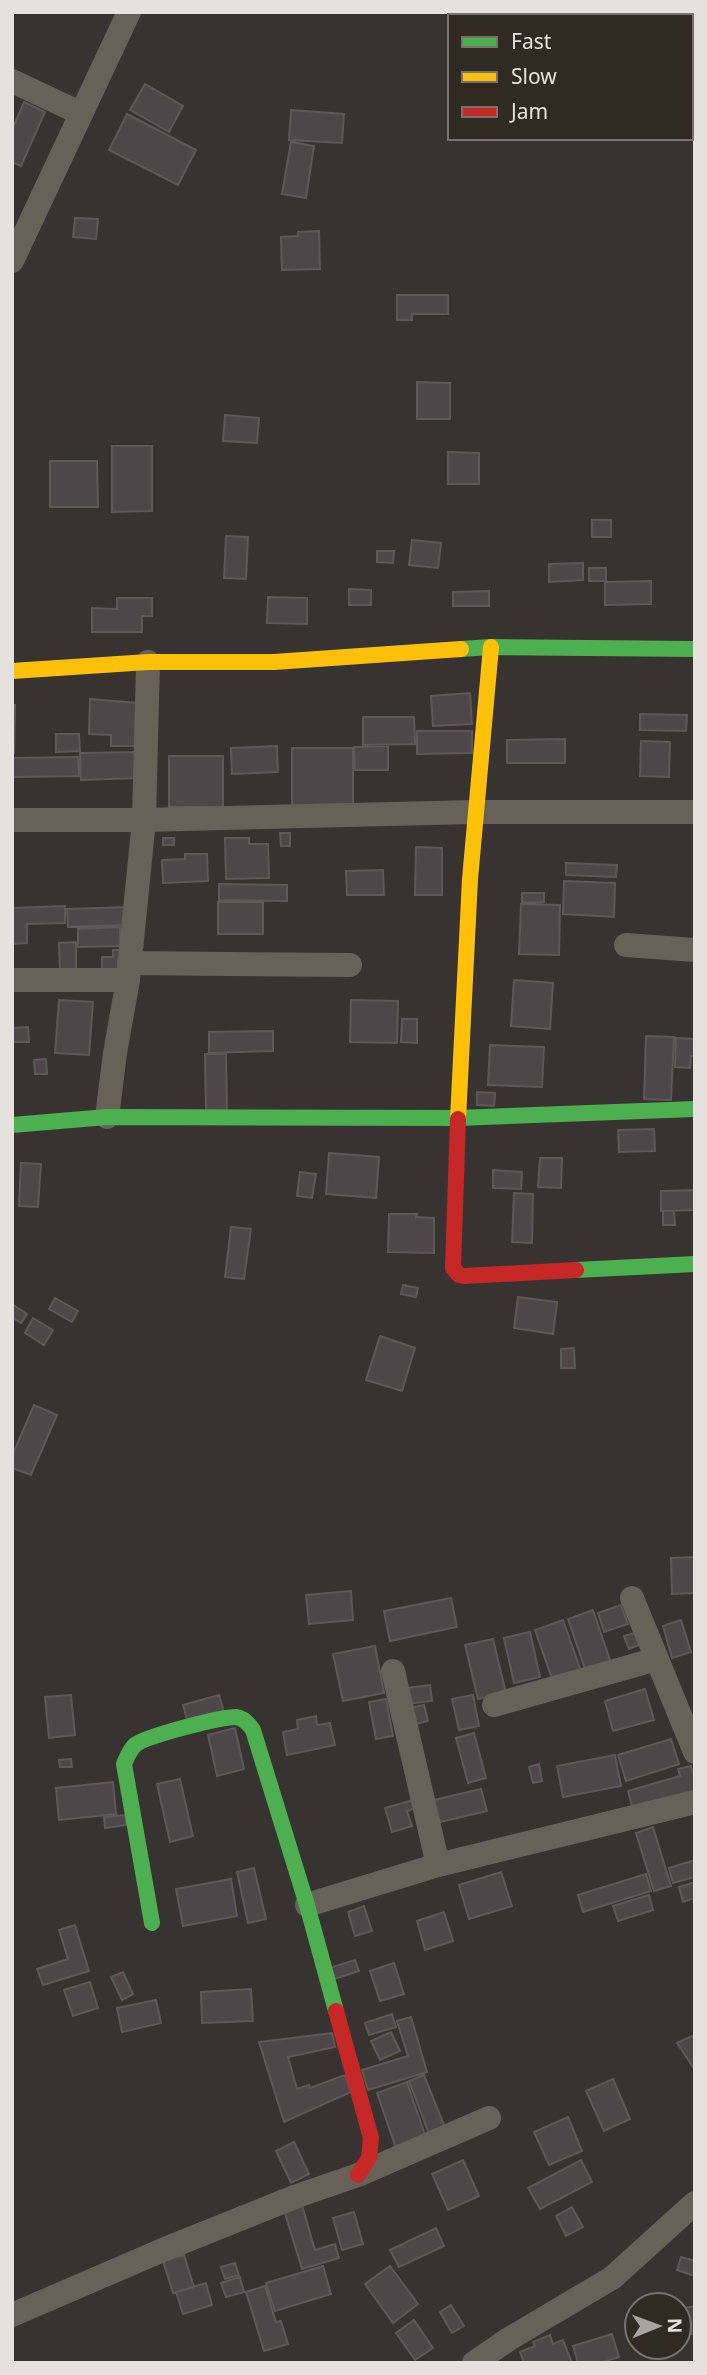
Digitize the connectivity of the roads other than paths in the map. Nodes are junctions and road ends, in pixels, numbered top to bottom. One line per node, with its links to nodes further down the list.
1 (129, 12): 3 (street)
2 (12, 81): 3 (street)
3 (80, 113): 4 (street)
4 (12, 261)
5 (491, 647): 6 (street); 7 (street); 9 (street)
6 (695, 649)
7 (148, 662): 8 (street); 12 (street)
8 (12, 671)
9 (474, 812): 10 (street); 12 (street); 20 (street)
10 (695, 812)
11 (12, 820): 12 (street)
12 (144, 820): 16 (street)
13 (626, 945): 14 (street)
14 (695, 950)
15 (350, 965): 16 (street)
16 (129, 971): 17 (street); 19 (street)
17 (12, 980)
18 (695, 1109): 20 (street)
19 (107, 1117): 20 (street); 21 (street)
20 (458, 1118): 22 (street)
21 (12, 1125)
22 (695, 1264)
23 (632, 1598): 24 (street)
24 (657, 1659): 26 (street); 27 (street)
25 (393, 1671): 29 (street)
26 (494, 1705)
27 (695, 1752)
28 (695, 1802): 29 (street)
29 (438, 1865): 30 (street)
30 (307, 1905): 31 (street); 33 (street)
31 (152, 1923)
32 (489, 2118): 33 (street)
33 (358, 2175): 35 (street)
34 (695, 2203): 36 (street)
35 (12, 2315)
36 (474, 2363)

